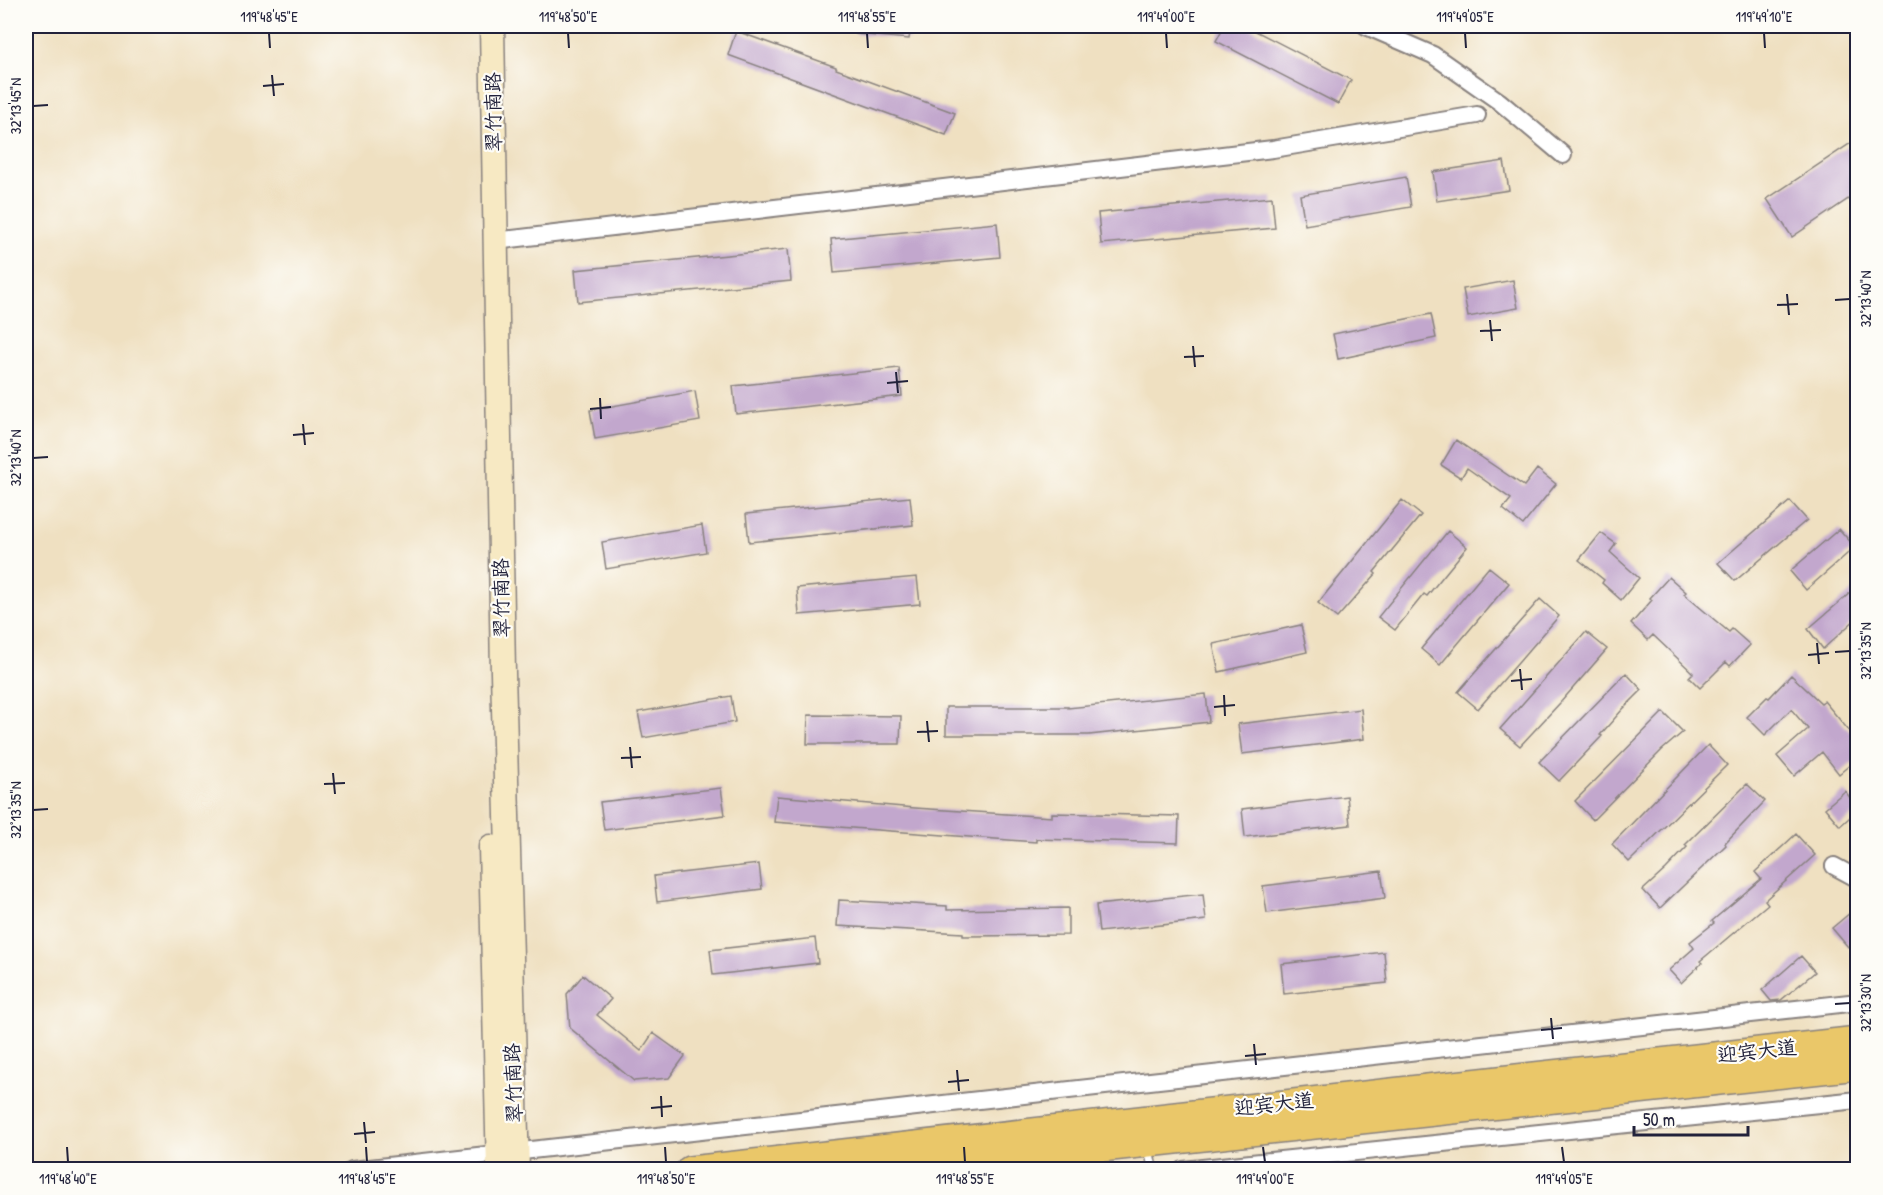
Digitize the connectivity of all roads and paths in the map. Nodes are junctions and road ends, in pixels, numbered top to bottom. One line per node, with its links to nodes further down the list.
1 (477, 26): 15 (main road, 翠竹南路)
2 (492, 26): 6 (main road, 翠竹南路)
3 (1366, 26): 5 (street)
4 (1477, 115): 6 (street)
5 (1563, 155)
6 (495, 241): 15 (main road, 翠竹南路)
7 (1834, 866): 8 (street)
8 (1857, 879)
9 (1857, 1002): 15 (street)
10 (1857, 1040): 13 (main road, 迎宾大道)
11 (1857, 1066): 13 (main road, 迎宾大道)
12 (1857, 1100): 20 (street)
13 (1146, 1130): 14 (main road, 迎宾大道); 19 (lane)
14 (990, 1155): 17 (main road, 迎宾大道); 18 (main road, 迎宾大道)
15 (507, 1161): 16 (street)
16 (352, 1170)
17 (690, 1170)
18 (901, 1170)
19 (1153, 1170)
20 (1184, 1170)

